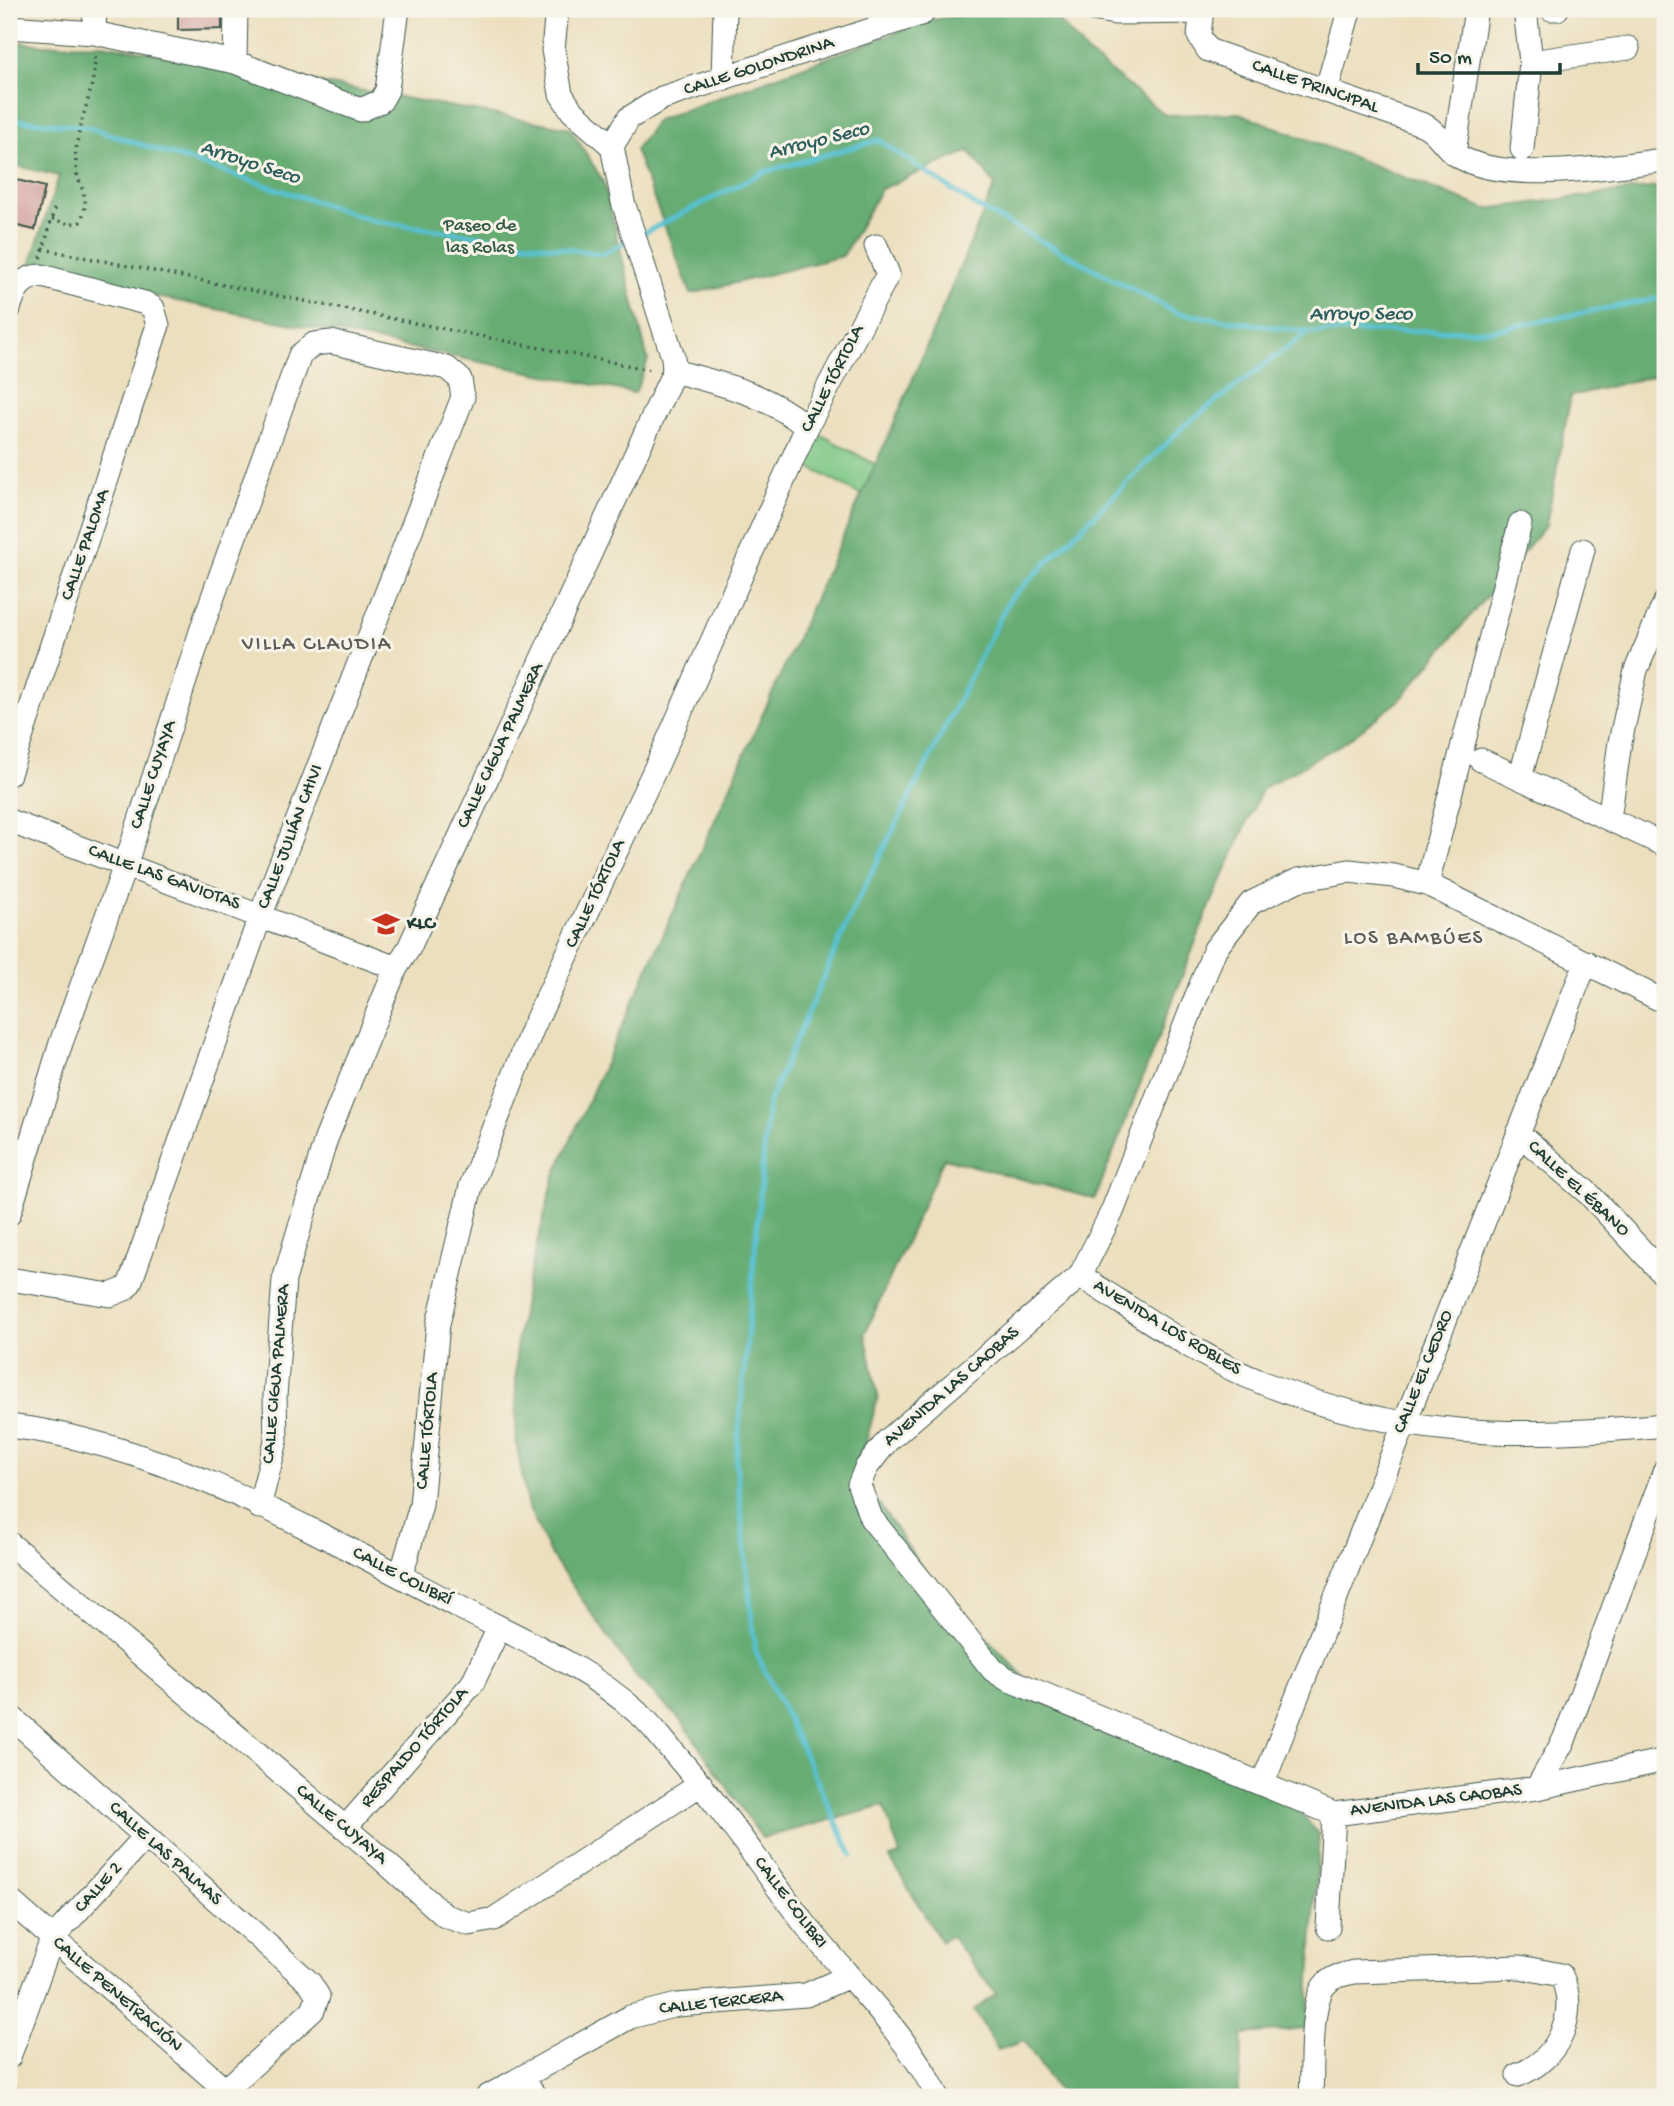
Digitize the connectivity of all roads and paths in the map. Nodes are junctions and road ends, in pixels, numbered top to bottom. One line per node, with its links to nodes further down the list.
1 (95, 9): 15 (street)
2 (236, 9): 17 (street)
3 (398, 9): 17 (street)
4 (557, 9): 21 (street)
5 (725, 9): 19 (street)
6 (1093, 9): 10 (street)
7 (1525, 9): 18 (street)
8 (1551, 9): 9 (street)
9 (1557, 9)
10 (1201, 10): 20 (street, CALLE PRINCIPAL)
11 (1472, 10): 23 (street)
12 (923, 11): 19 (street, CALLE GOLONDRINA)
13 (1348, 15): 20 (street)
14 (9, 27): 15 (street)
15 (94, 33): 17 (street); 26 (path)
16 (1628, 48): 18 (street)
17 (235, 62)
18 (1531, 62): 22 (street)
19 (723, 79): 21 (street, CALLE GOLONDRINA)
20 (1326, 91): 23 (street, CALLE PRINCIPAL)
21 (612, 146): 32 (street)
22 (1522, 149)
23 (1454, 153): 24 (street)
24 (1665, 160)
25 (55, 206): 26 (path)
26 (52, 219): 28 (path)
27 (876, 246): 33 (street, CALLE TÓRTOLA)
28 (43, 249): 29 (path); 32 (path)
29 (30, 278): 30 (street); 38 (street, CALLE PALOMA)
30 (9, 309)
31 (314, 344): 43 (street, CALLE CUYAYA); 45 (street, CALLE JULIÁN CHIVI)
32 (674, 371): 33 (street); 47 (street, CALLE CIGUA PALMERA)
33 (807, 427): 60 (street, CALLE TÓRTOLA)
34 (1520, 524): 44 (street)
35 (1583, 550): 39 (street)
36 (1665, 602): 40 (street)
37 (1481, 760): 39 (street)
38 (9, 774)
39 (1520, 778): 40 (street)
40 (1609, 819): 42 (street)
41 (9, 821): 43 (street, CALLE LAS GAVIOTAS)
42 (1665, 845)
43 (126, 863): 45 (street, CALLE LAS GAVIOTAS); 50 (street, CALLE CUYAYA)
44 (1427, 884): 46 (street, AVENIDA LAS CAOBAS); 51 (street, AVENIDA LAS CAOBAS)
45 (261, 914): 47 (street, CALLE LAS GAVIOTAS); 53 (street, CALLE JULIÁN CHIVI)
46 (1586, 962): 48 (street, AVENIDA LAS CAOBAS); 49 (street, CALLE EL CEDRO)
47 (397, 968): 58 (street, CALLE CIGUA PALMERA)
48 (1665, 1002)
49 (1518, 1133): 52 (street, CALLE EL ÉBANO); 54 (street, CALLE EL CEDRO)
50 (9, 1214)
51 (1080, 1276): 54 (street, AVENIDA LOS ROBLES); 66 (street, AVENIDA LAS CAOBAS)
52 (1665, 1276)
53 (9, 1279)
54 (1403, 1424): 56 (street, AVENIDA LOS ROBLES); 66 (street, CALLE EL CEDRO)
55 (9, 1426): 58 (street, CALLE COLIBRÍ)
56 (1665, 1426)
57 (1665, 1469): 63 (street)
58 (258, 1507): 60 (street, CALLE COLIBRÍ)
59 (9, 1543): 70 (street, CALLE CUYAYA)
60 (401, 1576): 61 (street, CALLE COLIBRÍ)
61 (499, 1628): 67 (street, CALLE COLIBRÍ); 70 (street, RESPALDO TÓRTOLA)
62 (9, 1715): 72 (street, CALLE LAS PALMAS)
63 (1564, 1740): 65 (street); 68 (street)
64 (1665, 1759): 65 (street, AVENIDA LAS CAOBAS)
65 (1596, 1775): 68 (street, AVENIDA LAS CAOBAS)
66 (1263, 1783): 69 (street, AVENIDA LAS CAOBAS)
67 (701, 1784): 70 (street, CALLE CUYAYA); 71 (street, CALLE COLIBRÍ)
68 (1537, 1788): 69 (street, AVENIDA LAS CAOBAS)
69 (1334, 1814): 74 (street)
70 (345, 1828)
71 (734, 1828): 76 (street, CALLE COLIBRI)
72 (145, 1837): 75 (street, CALLE 2); 80 (street, CALLE LAS PALMAS)
73 (9, 1900): 75 (street, CALLE PENETRACIÓN)
74 (1328, 1927)
75 (52, 1939): 77 (street, CALLE 2); 80 (street, CALLE PENETRACIÓN)
76 (847, 1977): 79 (street, CALLE TERCERA); 83 (street, CALLE COLIBRI)
77 (9, 2057)
78 (1518, 2075): 84 (street)
79 (523, 2077): 81 (street, CALLE TERCERA); 82 (street)
80 (222, 2094)
81 (487, 2097)
82 (535, 2097)
83 (938, 2097)
84 (1311, 2097)

